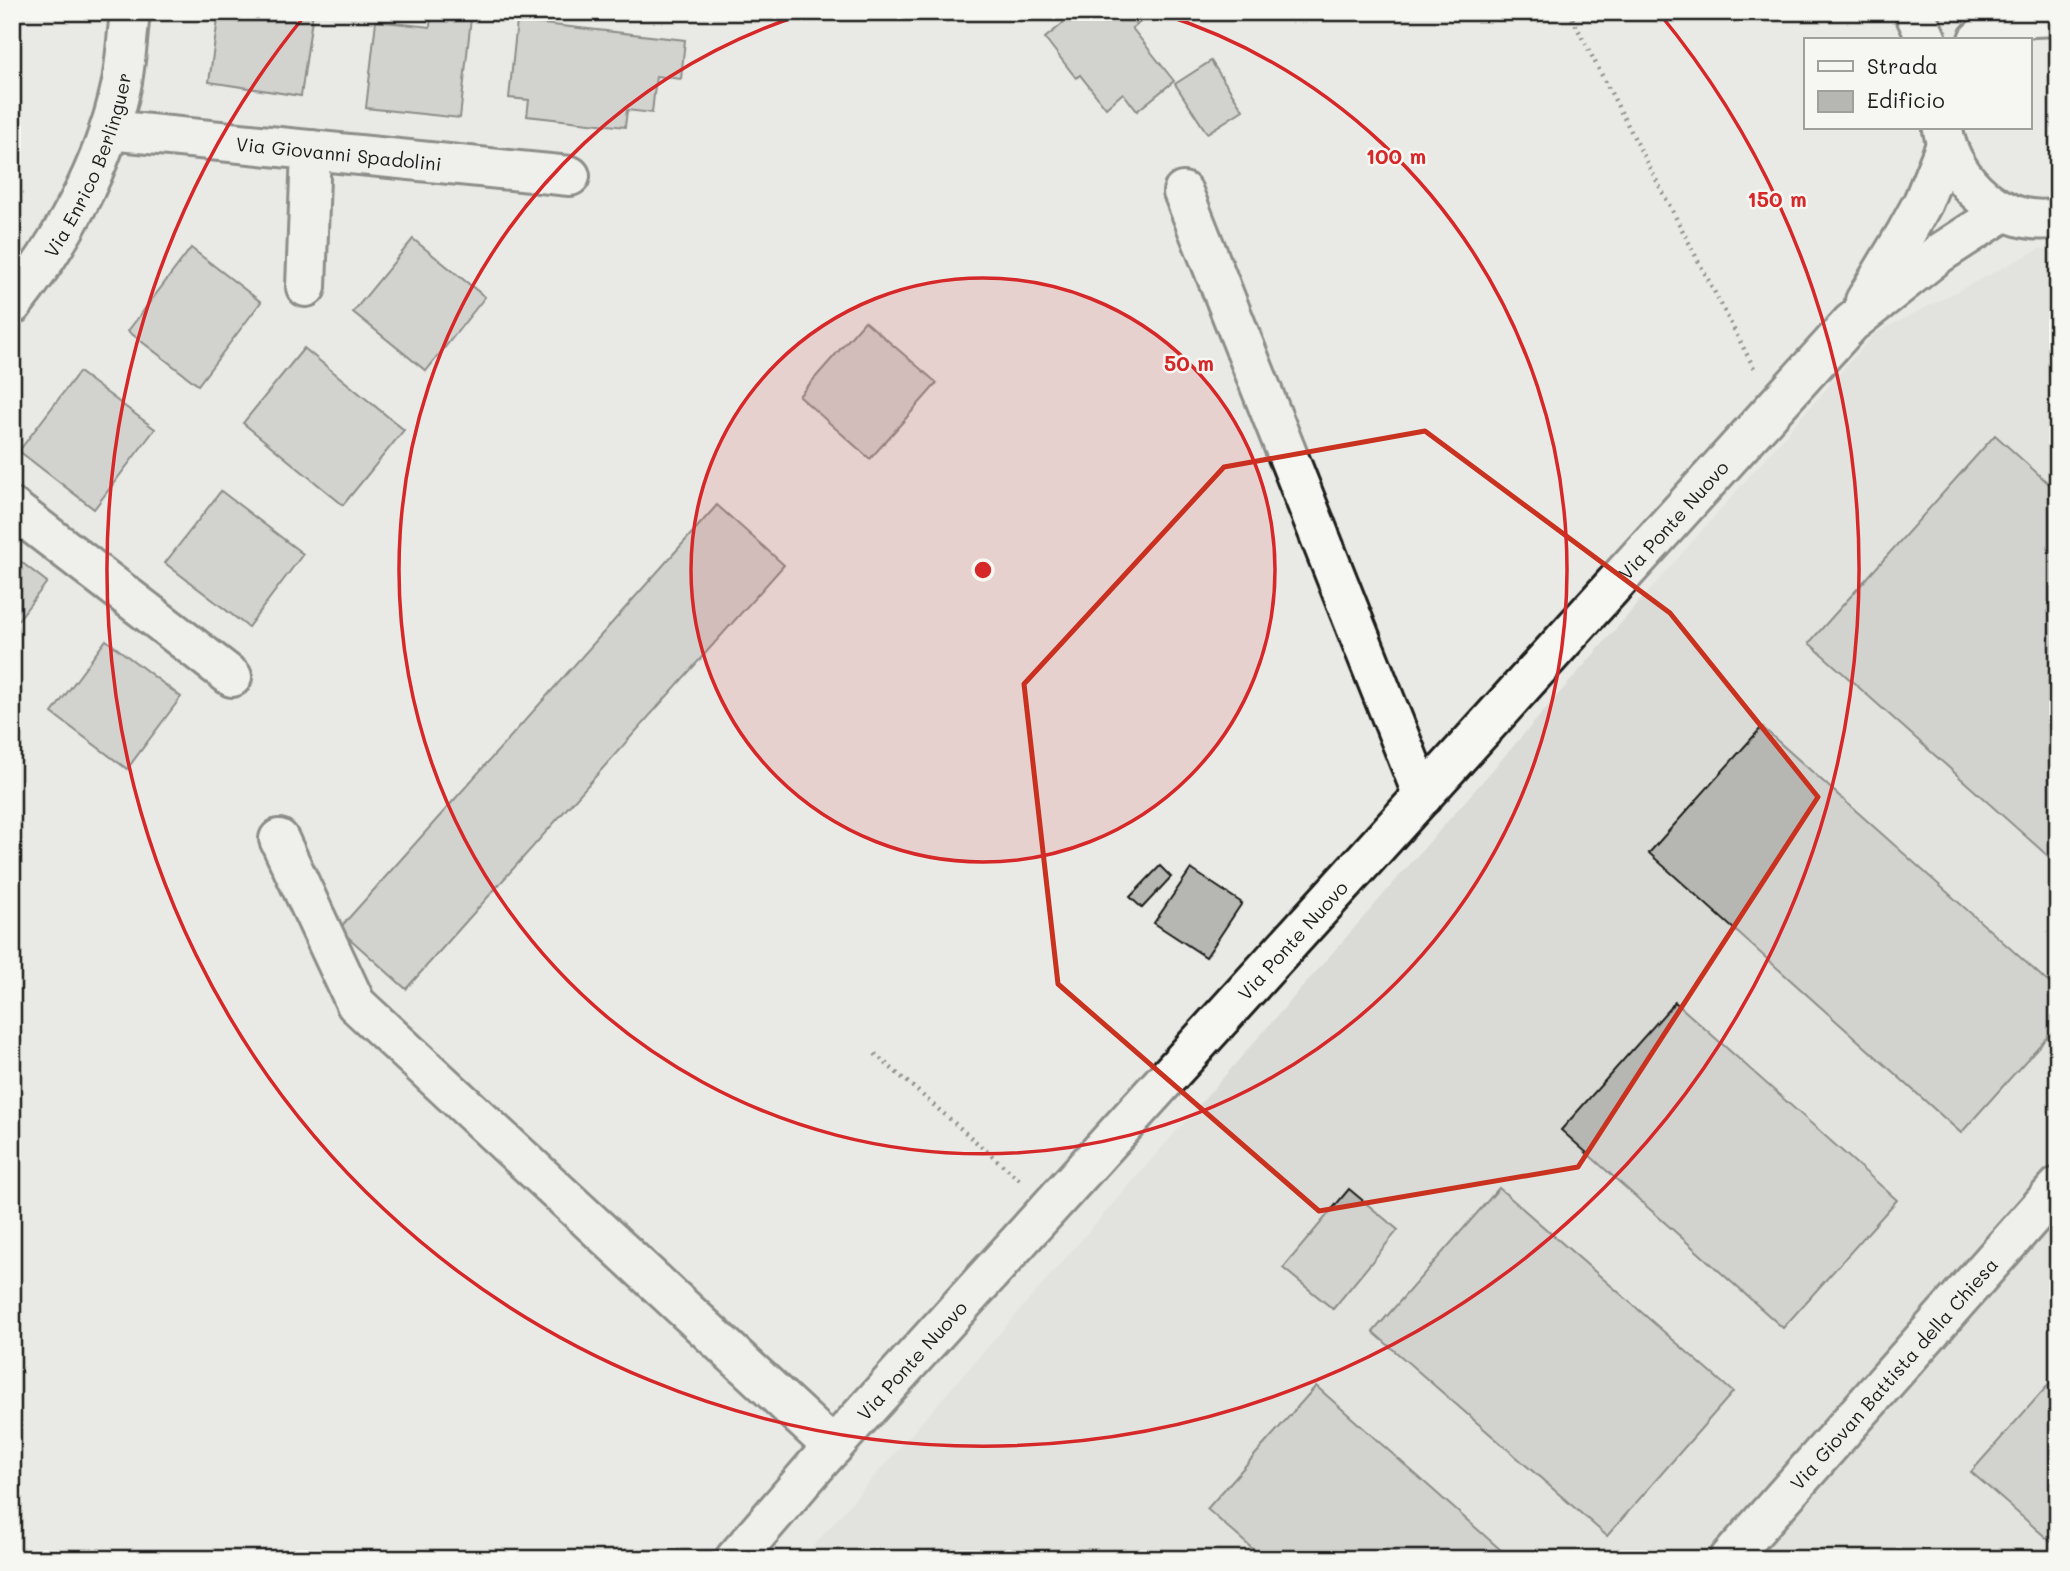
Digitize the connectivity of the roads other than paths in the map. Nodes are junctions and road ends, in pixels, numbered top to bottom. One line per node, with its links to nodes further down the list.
1 (130, 12): 6 (street, Via Enrico Berlinguer)
2 (1914, 12): 5 (street)
3 (2058, 17): 4 (street)
4 (1994, 24)
5 (1926, 38)
6 (109, 131): 8 (street, Via Giovanni Spadolini); 14 (street, Via Enrico Berlinguer)
7 (1944, 136): 11 (street, Via Ponte Nuovo); 15 (street, Via Ponte Nuovo)
8 (311, 150): 9 (street, Via Giovanni Spadolini); 13 (street)
9 (570, 176)
10 (1183, 192): 18 (street)
11 (2005, 211): 12 (street, Via Ponte Nuovo); 15 (street, Via Ponte Nuovo)
12 (2058, 218)
13 (306, 287)
14 (12, 305)
15 (1851, 323): 18 (street, Via Ponte Nuovo)
16 (12, 508): 17 (street)
17 (232, 677)
18 (1423, 796): 21 (street, Via Ponte Nuovo)
19 (279, 839): 21 (street)
20 (2058, 1187): 23 (street, Via Giovan Battista della Chiesa)
21 (833, 1447): 22 (street, Via Ponte Nuovo)
22 (735, 1559)
23 (1729, 1559)

